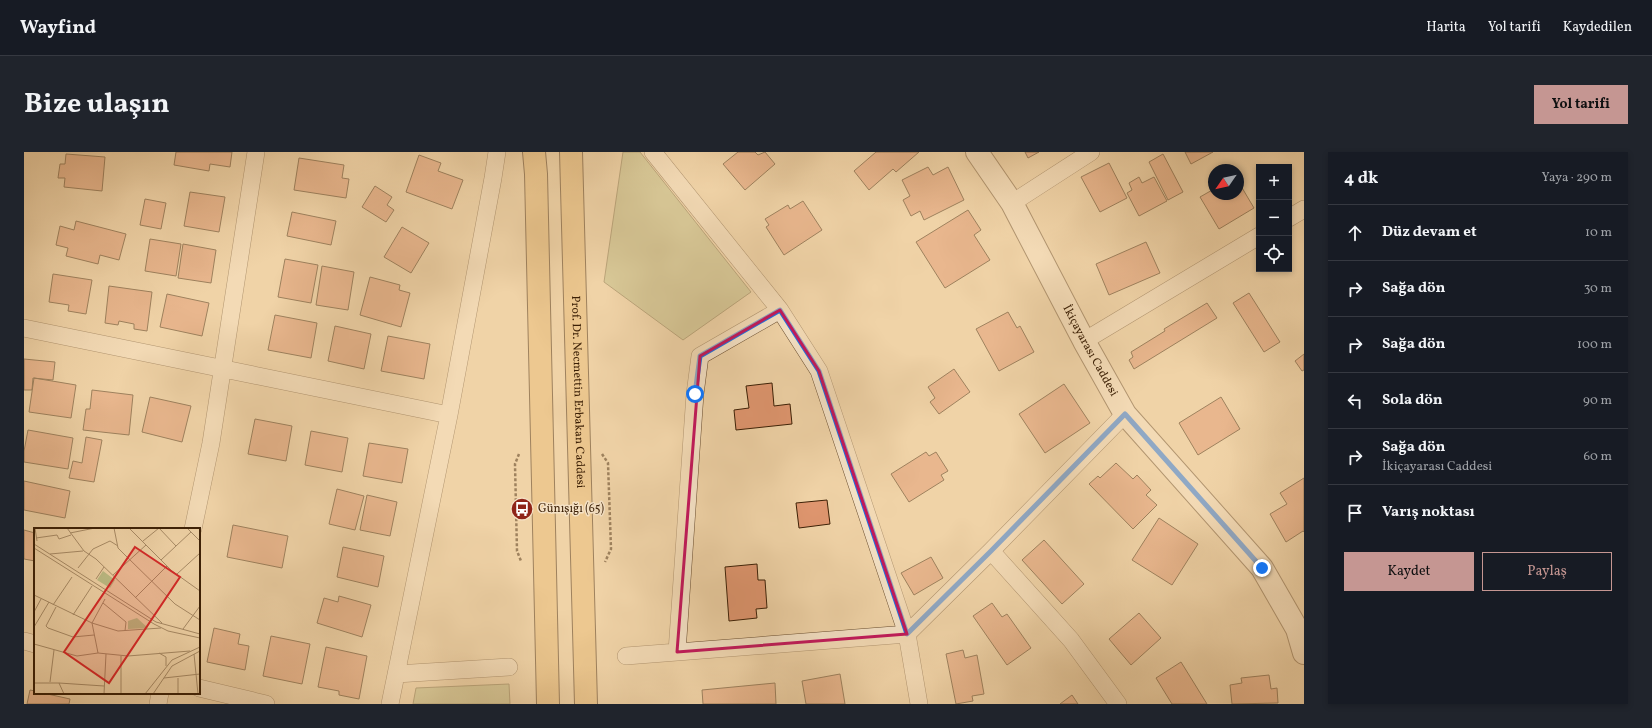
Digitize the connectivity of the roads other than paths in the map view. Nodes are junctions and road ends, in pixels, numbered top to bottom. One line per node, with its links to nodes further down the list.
1 (256, 152): 15 (street)
2 (496, 152): 17 (street)
3 (534, 152): 33 (main road)
4 (571, 152): 34 (main road, Prof. Dr. Necmettin Erbakan Caddesi)
5 (653, 152): 12 (street)
6 (977, 152): 8 (street, İkiçayarası Caddesi)
7 (1091, 152): 8 (street)
8 (1012, 203): 14 (street, İkiçayarası Caddesi)
9 (1304, 209): 10 (street)
10 (1292, 216)
11 (1256, 238): 14 (street)
12 (780, 310): 20 (street); 23 (street)
13 (24, 328): 15 (street)
14 (1084, 341): 16 (street, İkiçayarası Caddesi)
15 (222, 368): 17 (street); 18 (street)
16 (1125, 414): 19 (street); 24 (street, İkiçayarası Caddesi)
17 (449, 415): 27 (street)
18 (193, 528)
19 (991, 551): 20 (street); 36 (street)
20 (907, 634): 23 (street); 35 (street)
21 (24, 641): 22 (street)
22 (34, 644)
23 (677, 652): 25 (street)
24 (1304, 653)
25 (626, 656)
26 (509, 668): 27 (street)
27 (396, 674): 32 (street)
28 (200, 688): 31 (street)
29 (160, 694): 30 (street)
30 (158, 704)
31 (266, 704)
32 (390, 704)
33 (548, 704)
34 (586, 704)
35 (919, 704)
36 (1118, 704)

